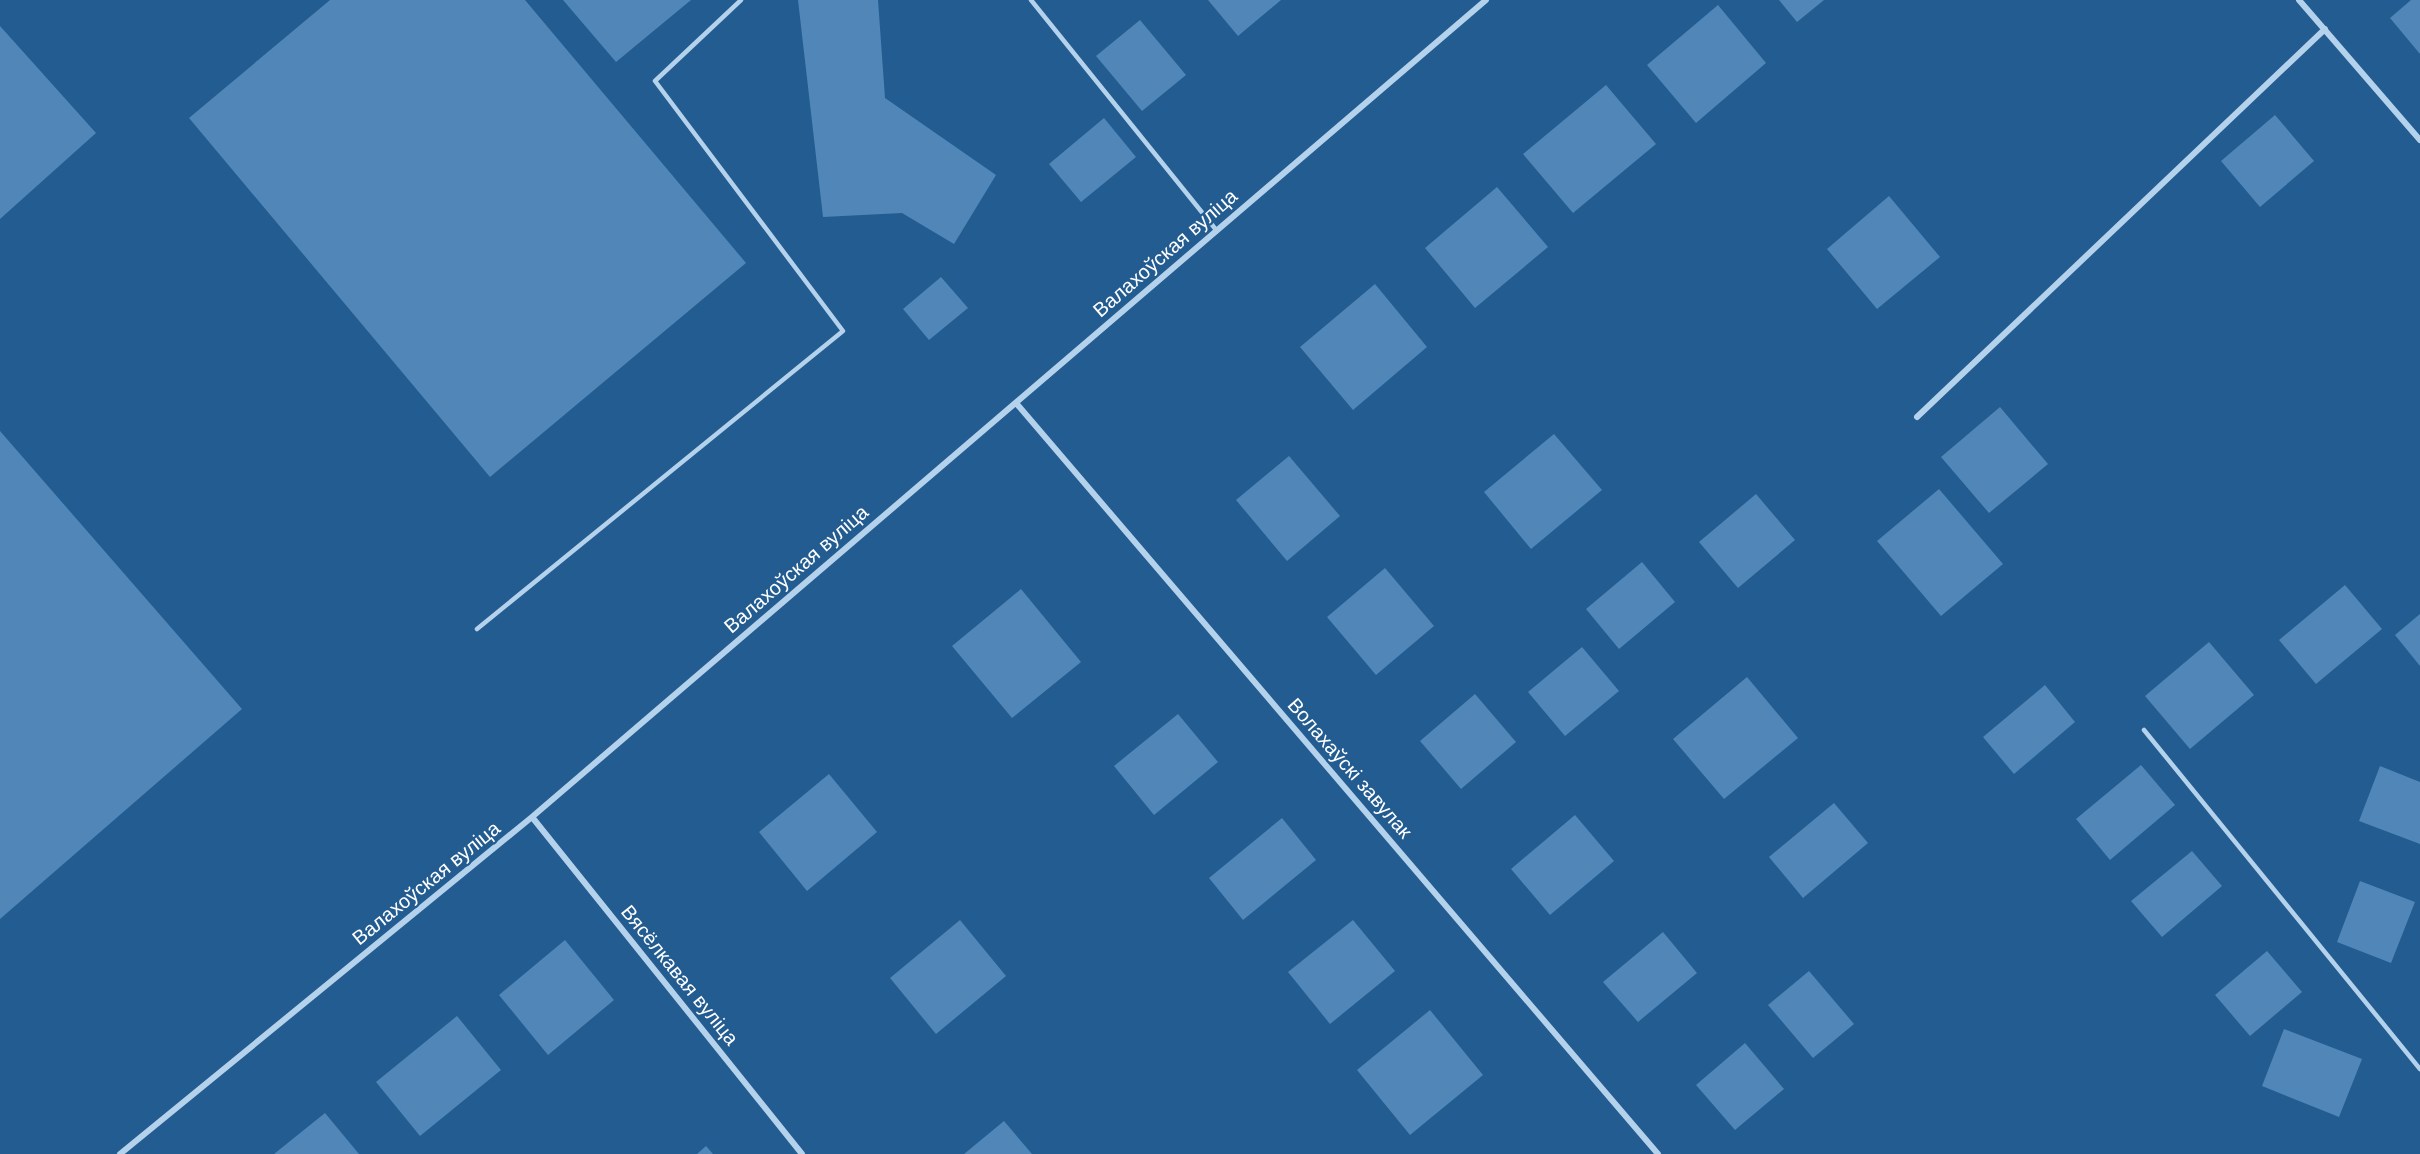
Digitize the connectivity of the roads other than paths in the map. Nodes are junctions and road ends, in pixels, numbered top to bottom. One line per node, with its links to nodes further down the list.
1 (741, 0): 10 (lane)
2 (1031, 0): 7 (lane)
3 (1486, 0): 7 (street, Валахоўская вуліца)
4 (2299, 0): 5 (street)
5 (2325, 29): 6 (street); 9 (street)
6 (2420, 140)
7 (1216, 231): 8 (street, Валахоўская вуліца)
8 (1016, 403): 12 (street, Валахоўская вуліца); 16 (street, Волахаўскі завулак)
9 (1917, 417)
10 (477, 630)
11 (2144, 730): 13 (lane)
12 (532, 817): 14 (street, Валахоўская вуліца); 15 (street, Вясёлкавая вуліца)
13 (2420, 1069)
14 (120, 1154)
15 (802, 1154)
16 (1658, 1154)

